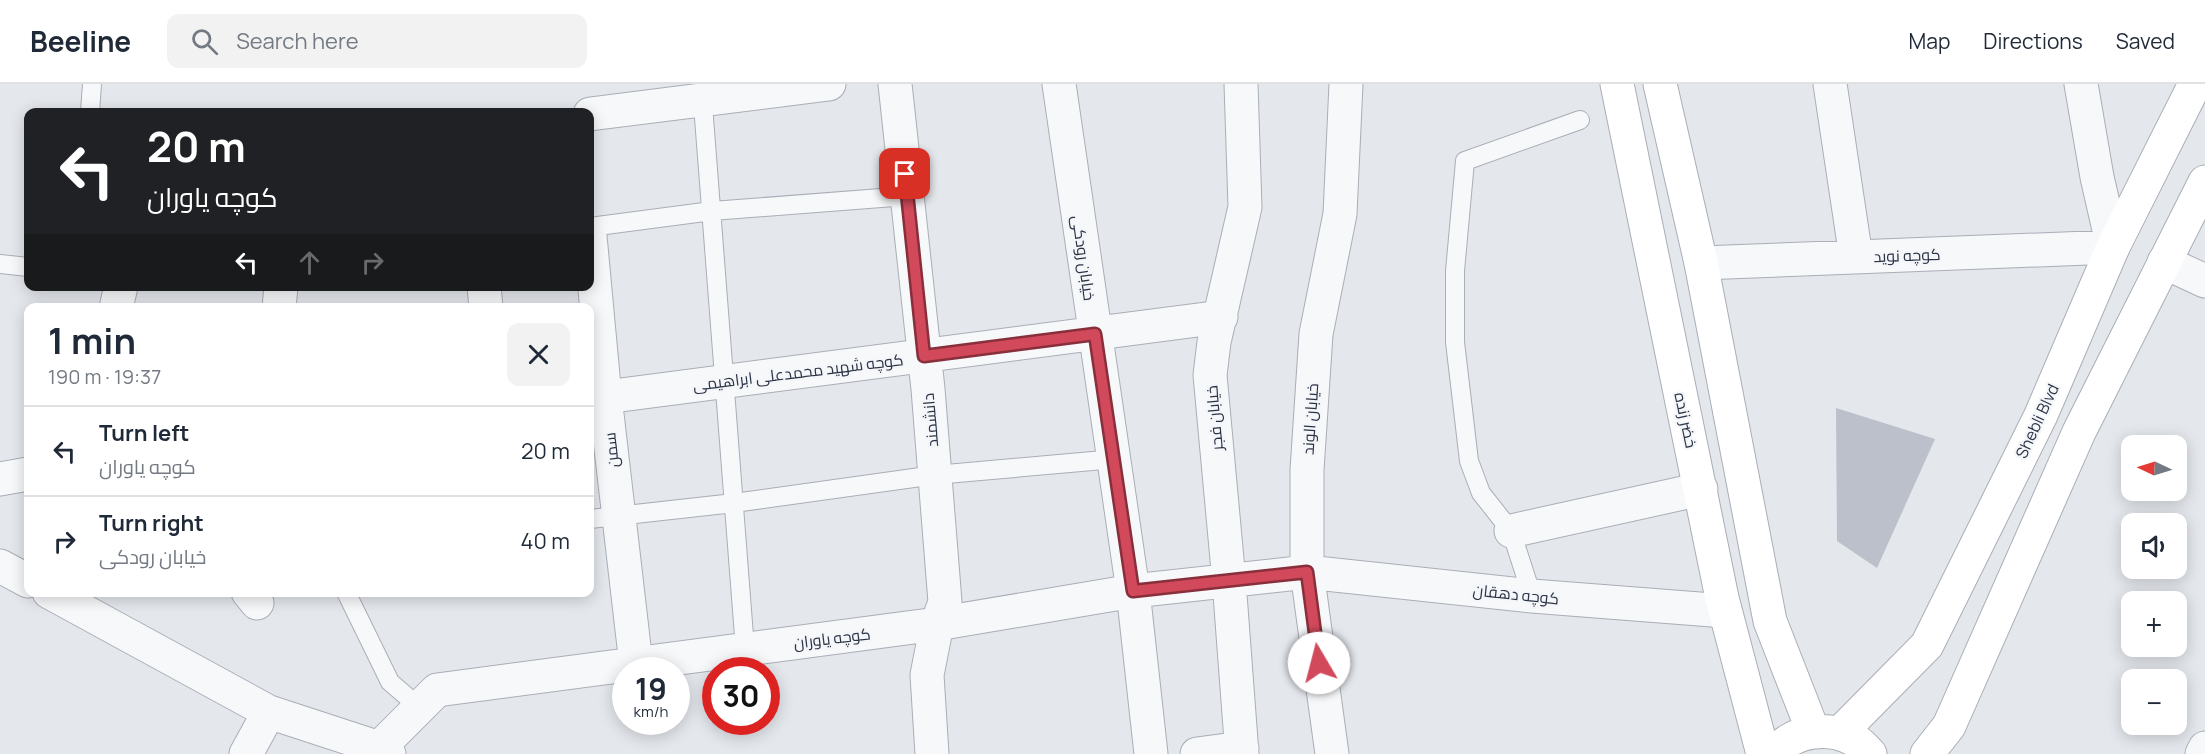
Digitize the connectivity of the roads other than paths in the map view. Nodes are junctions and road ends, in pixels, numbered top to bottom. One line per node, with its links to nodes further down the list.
1 (92, 84): 13 (lane)
2 (829, 84): 12 (street)
3 (896, 84): 17 (street, دانشمند)
4 (1059, 84): 29 (street, خیابان رودکی)
5 (1241, 84): 27 (street, خیابان فجر)
6 (1347, 84): 42 (street, خیابان الوند)
7 (1617, 84): 37 (street, خضر زنده)
8 (1660, 84): 22 (street)
9 (1830, 84): 21 (street)
10 (2081, 84): 20 (street)
11 (2195, 84): 20 (street, Shebli Blvd)
12 (702, 92): 14 (street); 18 (lane)
13 (90, 108)
14 (594, 113)
15 (1580, 120): 40 (lane)
16 (2205, 182): 23 (street)
17 (907, 196): 18 (lane); 30 (street, دانشمند)
18 (712, 211): 19 (lane); 31 (lane)
19 (594, 226)
20 (2113, 247): 21 (street, کوچه نوید); 23 (street); 57 (street, Shebli Blvd)
21 (1856, 257): 22 (street, کوچه نوید)
22 (1701, 262): 57 (street)
23 (2164, 262): 26 (street); 69 (street)
24 (0, 264): 25 (lane)
25 (24, 267)
26 (2205, 281)
27 (1221, 317): 29 (street, کوچه شهید محمدعلی ابراهیمی); 44 (street, خیابان فجر)
28 (594, 329): 32 (street, سمن)
29 (1095, 334): 30 (street, کوچه شهید محمدعلی ابراهیمی); 33 (street, خیابان رودکی)
30 (924, 356): 31 (street, کوچه شهید محمدعلی ابراهیمی); 35 (street, دانشمند)
31 (724, 381): 32 (street, کوچه شهید محمدعلی ابراهیمی); 38 (lane)
32 (597, 398): 39 (street, سمن)
33 (1115, 459): 35 (lane); 45 (street, خیابان رودکی)
34 (24, 475): 36 (street)
35 (935, 475): 38 (lane); 50 (street, دانشمند)
36 (0, 479)
37 (1701, 489): 40 (street); 49 (street, خضر زنده)
38 (734, 503): 39 (lane); 51 (lane)
39 (604, 517): 52 (street, سمن)
40 (1511, 531): 46 (lane)
41 (0, 566): 43 (street)
42 (1307, 572): 44 (street, کوچه یاوران); 46 (street, کوچه دهقان); 65 (street, خیابان الوند)
43 (24, 579)
44 (1229, 582): 45 (street, کوچه یاوران); 60 (street, خیابان فجر)
45 (1133, 591): 50 (street, کوچه یاوران); 63 (street, خیابان رودکی)
46 (1532, 596): 49 (street, کوچه دهقان)
47 (58, 597): 56 (street)
48 (348, 597): 55 (lane)
49 (1725, 611): 66 (street, خضر زنده)
50 (937, 624): 51 (street, کوچه یاوران); 62 (street, دانشمند)
51 (745, 650): 53 (street, کوچه یاوران)
52 (634, 657)
53 (690, 657)
54 (612, 667): 55 (street, کوچه یاوران)
55 (419, 707): 59 (street, کوچه یاوران)
56 (269, 712): 59 (street); 61 (street)
57 (1827, 732): 67 (street, Shebli Blvd); 68 (street)
58 (2205, 748): 70 (street)
59 (384, 751)
60 (1242, 751): 64 (street)
61 (246, 754)
62 (932, 754)
63 (1151, 754)
64 (1197, 754)
65 (1332, 754)
66 (1763, 754)
67 (1775, 754)
68 (1870, 754)
69 (1927, 754)
70 (2202, 754)

